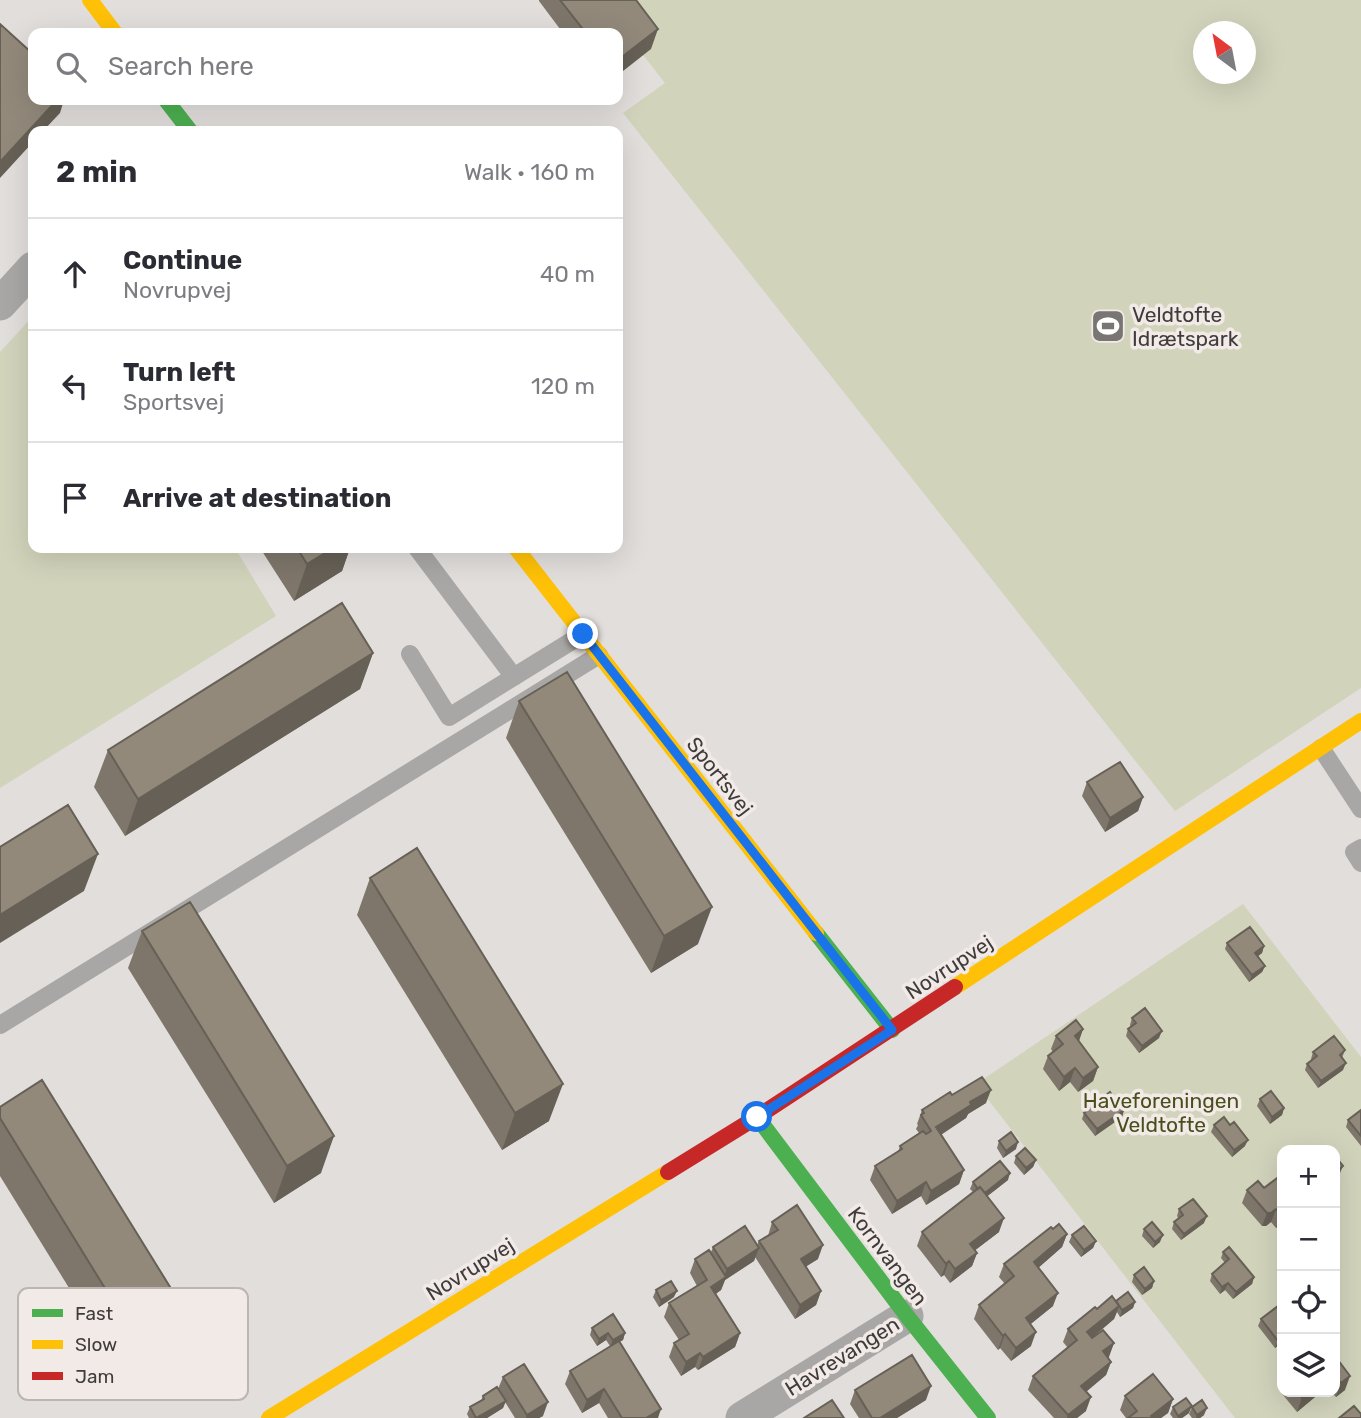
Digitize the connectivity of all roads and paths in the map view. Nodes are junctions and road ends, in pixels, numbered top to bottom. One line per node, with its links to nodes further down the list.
1 (90, 0): 2 (street)
2 (111, 28)
3 (28, 273): 4 (street)
4 (0, 304)
5 (421, 553): 10 (lane)
6 (520, 553): 7 (street, Sportsvej)
7 (583, 634): 9 (street, Sportsvej); 10 (lane)
8 (410, 654): 10 (lane)
9 (599, 655): 16 (lane); 17 (street, Sportsvej)
10 (514, 677)
11 (1361, 721): 12 (street, Novrupvej)
12 (1321, 748): 13 (lane); 17 (street, Novrupvej)
13 (1361, 809)
14 (1361, 848): 15 (lane)
15 (1361, 863)
16 (0, 1025)
17 (892, 1030): 18 (street, Novrupvej)
18 (757, 1117): 19 (street, Kornvangen); 20 (street, Novrupvej)
19 (907, 1316): 21 (street, Havrevangen); 22 (street, Kornvangen)
20 (269, 1418)
21 (742, 1418)
22 (988, 1418)

